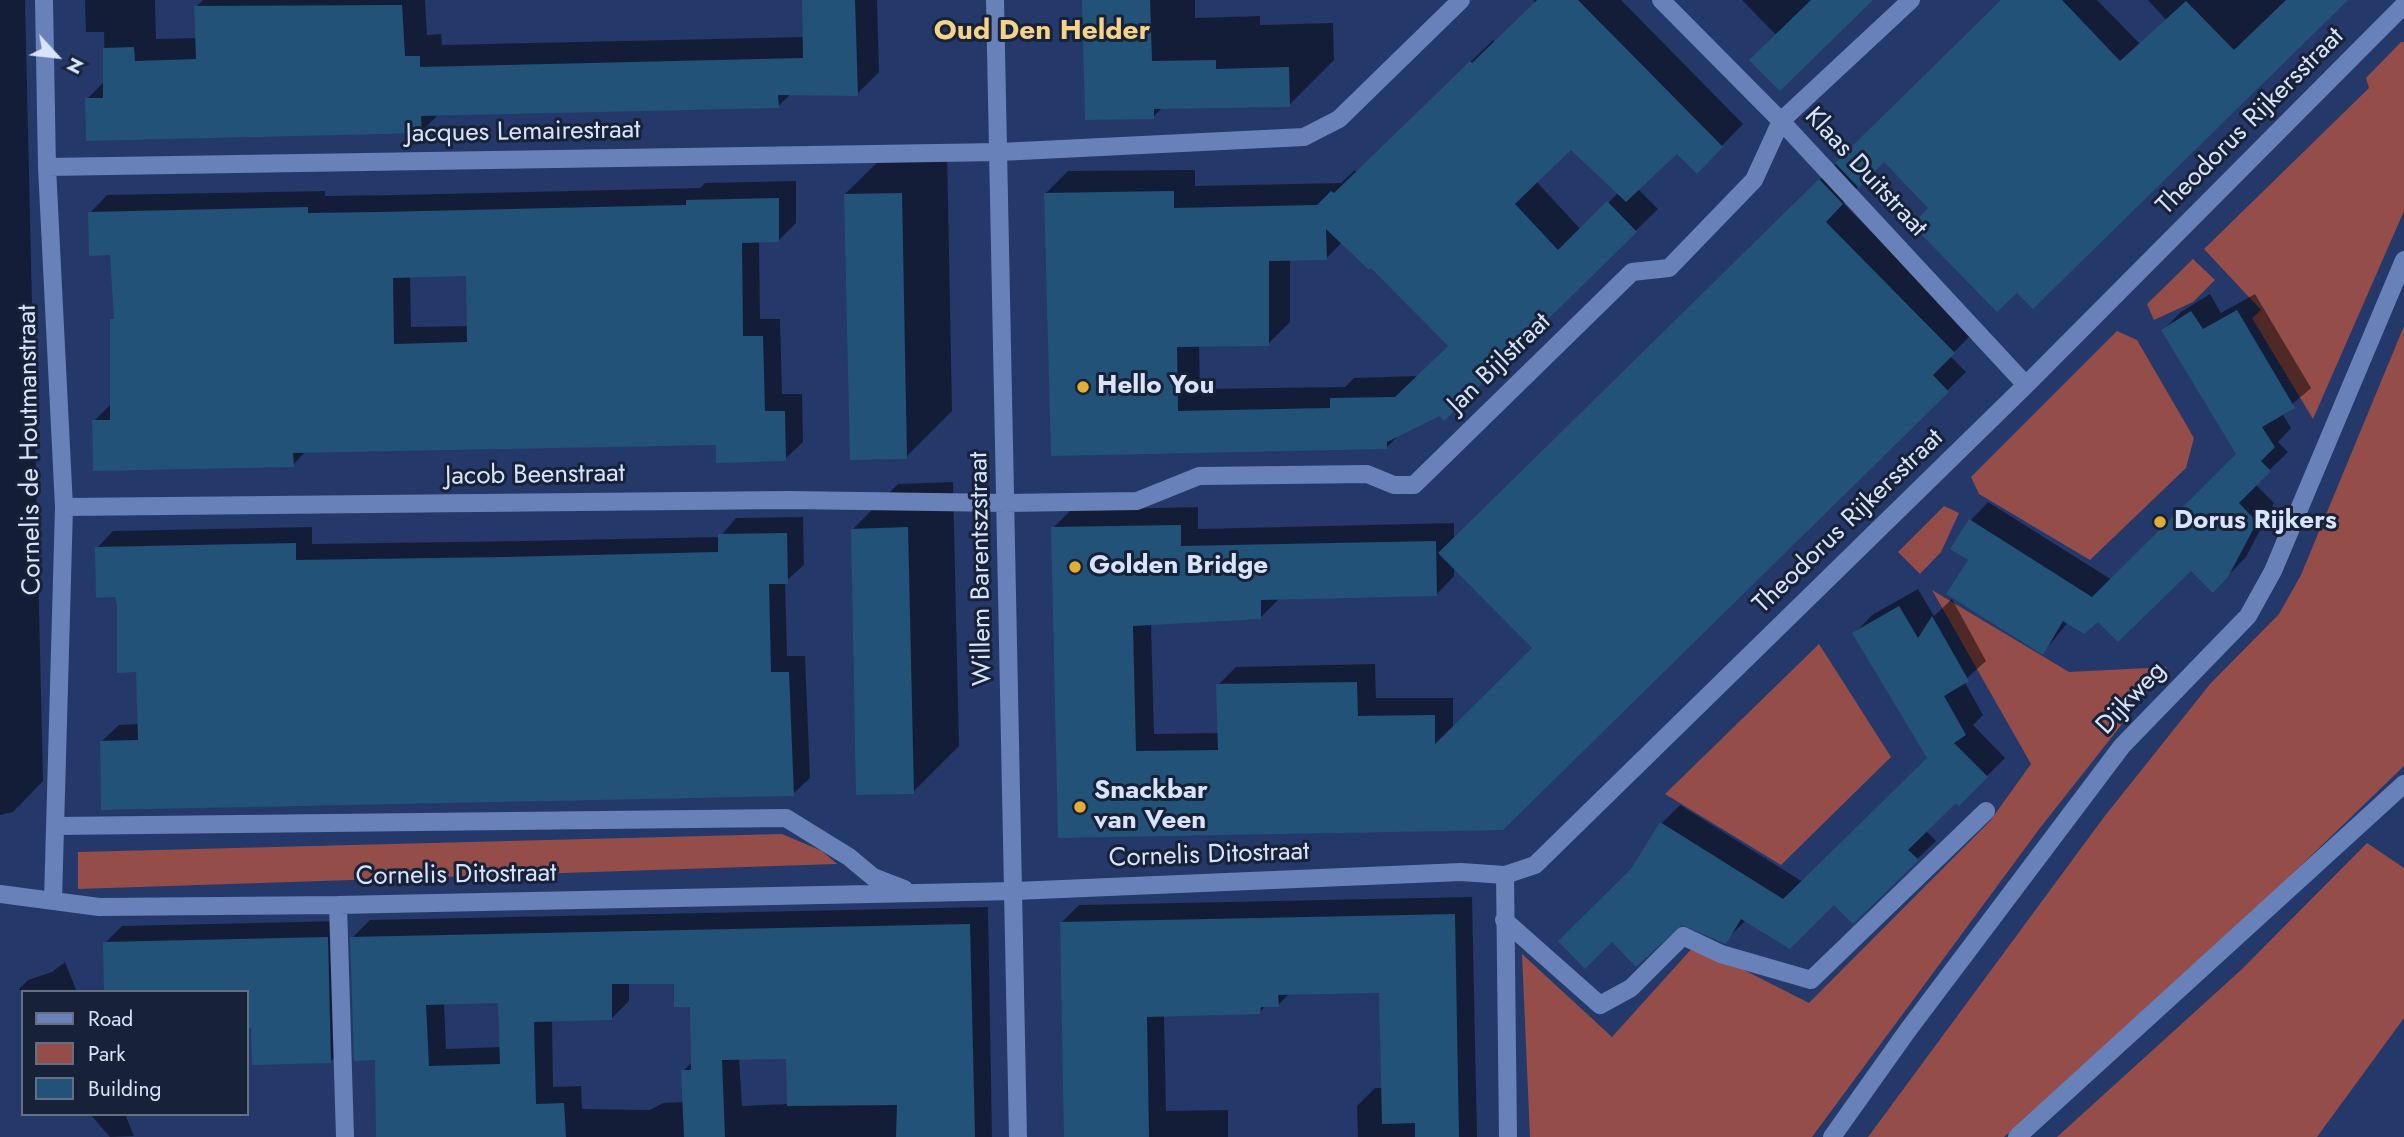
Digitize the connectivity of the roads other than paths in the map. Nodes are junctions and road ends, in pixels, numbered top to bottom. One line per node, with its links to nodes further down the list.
1 (44, 0): 9 (street, Cornelis de Houtmanstraat)
2 (995, 0): 8 (street, Willem Barentszstraat)
3 (1461, 0): 8 (street, Jacques Lemairestraat)
4 (1661, 0): 7 (street, Klaas Duitstraat)
5 (1911, 0): 7 (street, Jan Bijlstraat)
6 (2404, 5): 11 (street, Theodorus Rijkersstraat)
7 (1781, 121): 11 (street, Klaas Duitstraat); 12 (street, Jan Bijlstraat)
8 (1000, 152): 9 (street, Jacques Lemairestraat); 12 (street, Willem Barentszstraat)
9 (47, 167): 13 (street, Cornelis de Houtmanstraat)
10 (2404, 260): 27 (street, Dijkweg)
11 (2026, 385): 17 (street, Theodorus Rijkersstraat)
12 (1006, 503): 13 (street, Jacob Beenstraat); 18 (street, Willem Barentszstraat)
13 (64, 506): 16 (street, Cornelis de Houtmanstraat)
14 (2404, 784): 28 (street)
15 (1986, 811): 23 (street)
16 (55, 826): 19 (street, Cornelis Ditostraat); 21 (street, Cornelis de Houtmanstraat)
17 (1505, 875): 18 (street, Cornelis Ditostraat); 23 (street)
18 (1015, 891): 19 (street, Cornelis Ditostraat); 25 (street, Willem Barentszstraat)
19 (914, 893): 22 (street, Cornelis Ditostraat)
20 (0, 894): 21 (street, Cornelis Ditostraat)
21 (53, 900): 22 (street, Cornelis Ditostraat)
22 (338, 905): 24 (street)
23 (1504, 919): 26 (street)
24 (345, 1137)
25 (1018, 1137)
26 (1508, 1137)
27 (1832, 1137)
28 (2017, 1137)

